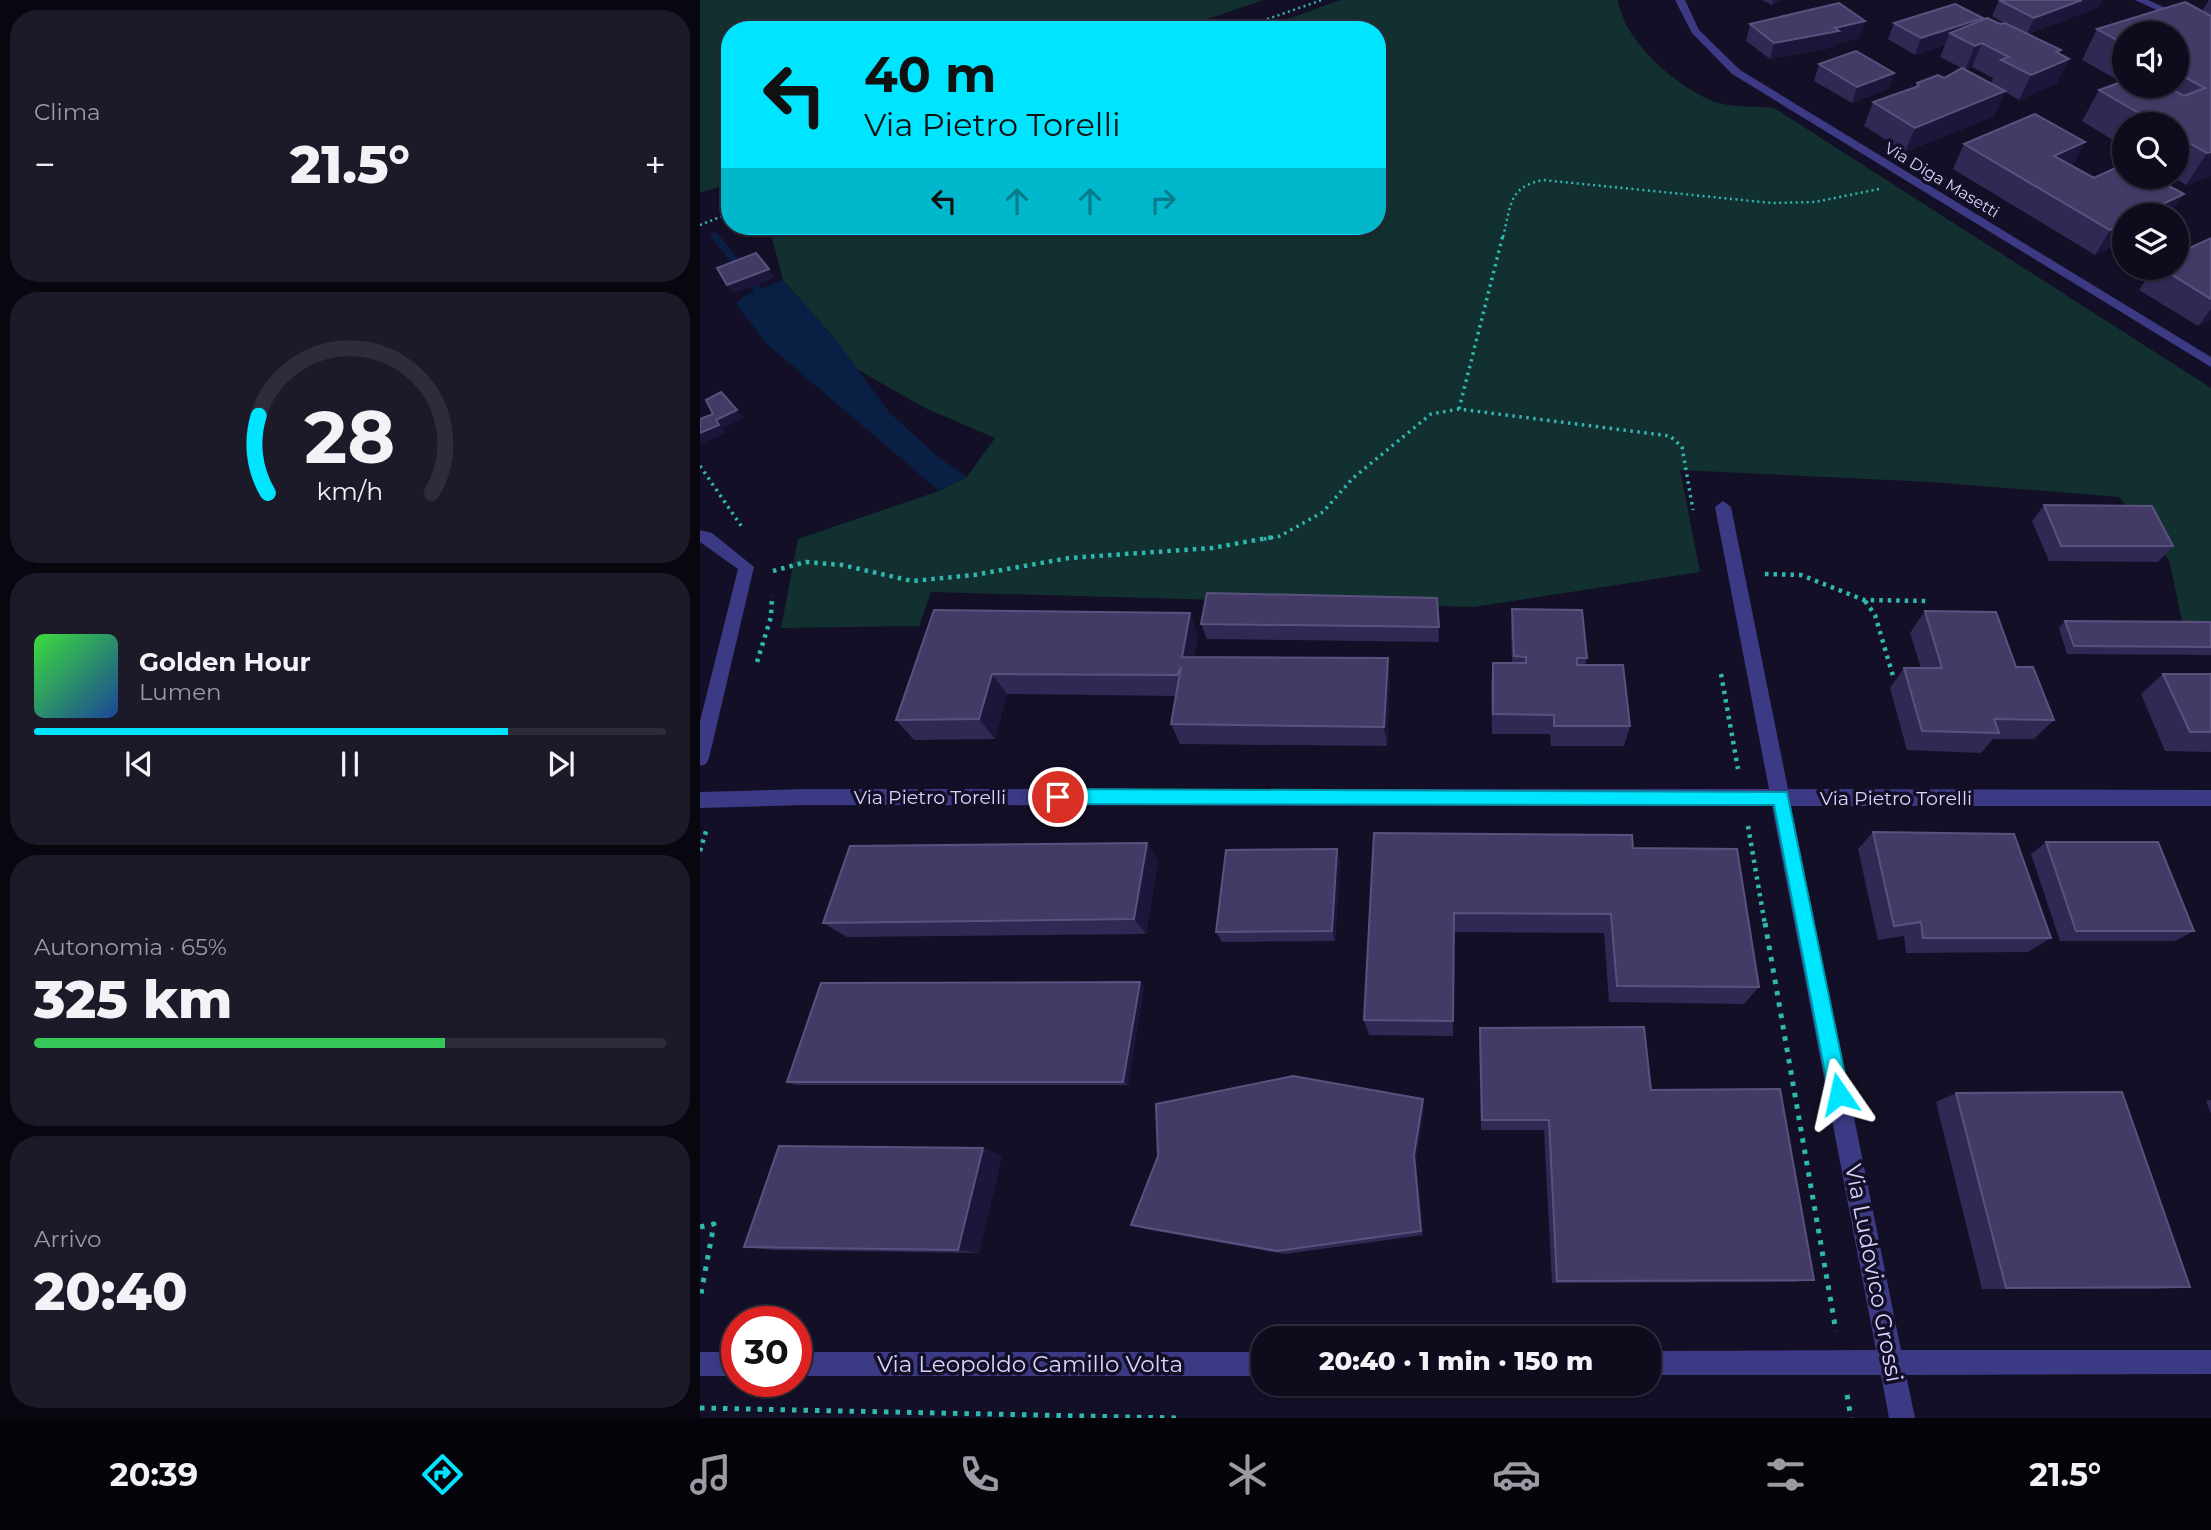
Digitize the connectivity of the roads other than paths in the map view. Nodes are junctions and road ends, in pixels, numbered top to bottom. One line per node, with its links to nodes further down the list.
1 (1680, 0): 4 (street, Via Diga Masetti)
2 (2140, 0): 3 (street)
3 (2211, 32)
4 (2205, 352): 5 (street, Via Diga Masetti)
5 (2211, 363)
6 (1723, 508): 9 (street, Via Ludovico Grossi)
7 (700, 536): 8 (street)
8 (700, 758)
9 (1781, 797): 10 (street, Via Pietro Torelli); 11 (street, Via Pietro Torelli); 15 (street, Via Ludovico Grossi)
10 (2211, 799)
11 (700, 800)
12 (2211, 1362): 15 (street)
13 (1251, 1363): 18 (street, Via Leopoldo Camillo Volta)
14 (1661, 1363): 15 (street)
15 (1892, 1363): 19 (street, Via Ludovico Grossi)
16 (700, 1364): 17 (street)
17 (721, 1364)
18 (812, 1364)
19 (1902, 1418)

